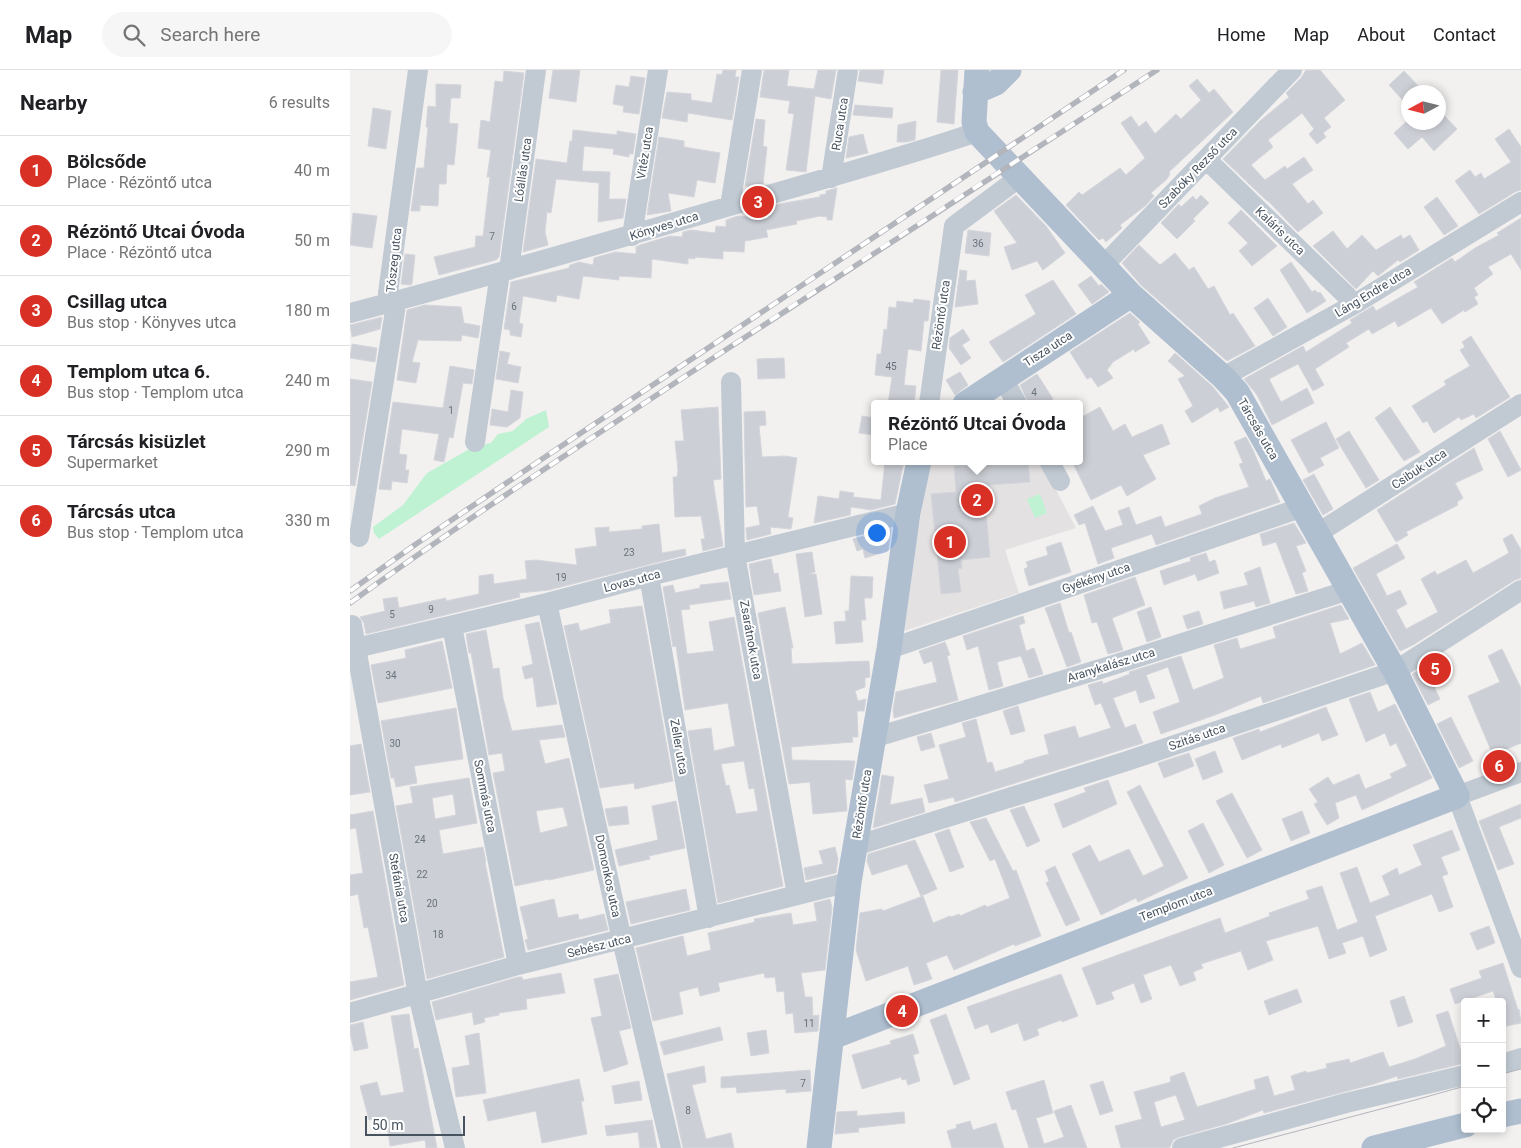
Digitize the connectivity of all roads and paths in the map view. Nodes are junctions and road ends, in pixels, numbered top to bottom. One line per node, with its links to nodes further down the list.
1 (418, 70): 19 (street, Tószeg utca)
2 (536, 70): 17 (street, Lóállás utca)
3 (658, 70): 15 (street, Vitéz utca)
4 (752, 70): 14 (street)
5 (848, 70): 12 (street, Ruca utca)
6 (1009, 70): 8 (main road)
7 (1292, 70): 10 (street, Szabóky Rezső utca)
8 (976, 81): 9 (main road)
9 (977, 132): 11 (main road, Tárcsás utca); 12 (street, Könyves utca)
10 (1206, 159): 16 (street, Szabóky Rezső utca); 20 (street, Kaláris utca)
11 (1020, 177): 16 (main road, Tárcsás utca); 25 (street, Rézöntő utca)
12 (831, 178): 14 (street, Könyves utca)
13 (1521, 202): 20 (street, Láng Endre utca)
14 (730, 206): 15 (street, Könyves utca)
15 (632, 236): 17 (street, Könyves utca)
16 (1103, 266): 18 (main road, Tárcsás utca)
17 (504, 271): 19 (street, Könyves utca); 29 (street, Lóállás utca)
18 (1131, 295): 22 (main road, Tisza utca); 23 (main road, Tárcsás utca)
19 (391, 302): 21 (street, Könyves utca); 36 (street, Tószeg utca)
20 (1353, 305): 23 (street, Láng Endre utca)
21 (350, 313)
22 (1003, 378): 26 (main road, Tisza utca); 27 (street)
23 (1223, 378): 33 (main road, Tárcsás utca)
24 (731, 382): 37 (street, Zsarátnok utca)
25 (930, 400)
26 (971, 400)
27 (1015, 400)
28 (1521, 404): 35 (street, Csibuk utca)
29 (475, 442)
30 (918, 465): 34 (main road, Rézöntő utca)
31 (1051, 465): 32 (street)
32 (1060, 481)
33 (1303, 507): 35 (main road, Tárcsás utca); 45 (street, Gyékény utca)
34 (908, 513): 37 (street, Lovas utca); 45 (main road, Rézöntő utca)
35 (1318, 533): 39 (main road, Tárcsás utca)
36 (359, 537)
37 (735, 555): 38 (street, Lovas utca); 52 (street, Zsarátnok utca)
38 (649, 576): 41 (street, Lovas utca); 53 (street, Zeller utca)
39 (1349, 590): 46 (main road, Tárcsás utca); 47 (street, Aranykalász utca)
40 (1521, 590): 46 (street, Szitás utca)
41 (547, 603): 43 (street, Lovas utca); 54 (street, Domonkos utca)
42 (352, 625): 44 (street, Stefánia utca)
43 (452, 626): 44 (street, Lovas utca); 55 (street, Sommás utca)
44 (356, 648): 57 (street, Stefánia utca)
45 (889, 649): 47 (main road, Rézöntő utca)
46 (1396, 671): 49 (main road, Tárcsás utca); 50 (street, Szitás utca)
47 (873, 738): 50 (main road, Rézöntő utca)
48 (1521, 772): 49 (street, Templom utca)
49 (1457, 796): 56 (street, Tárcsás utca); 59 (main road, Templom utca)
50 (855, 846): 51 (main road, Rézöntő utca)
51 (849, 882): 52 (street, Sebész utca); 59 (main road, Rézöntő utca)
52 (797, 896): 53 (street, Sebész utca)
53 (709, 918): 54 (street, Sebész utca)
54 (622, 940): 55 (street, Sebész utca); 67 (street, Domonkos utca)
55 (518, 965): 57 (street, Sebész utca)
56 (1521, 968)
57 (418, 994): 58 (street, Sebész utca); 66 (street, Stefánia utca)
58 (350, 1013)
59 (832, 1037): 68 (main road, Rézöntő utca)
60 (1521, 1058): 61 (street)
61 (1506, 1063)
62 (1461, 1076): 69 (street)
63 (1521, 1110): 64 (main road)
64 (1506, 1114)
65 (1461, 1126): 70 (main road)
66 (454, 1148)
67 (671, 1148)
68 (818, 1148)
69 (1182, 1148)
70 (1374, 1148)

